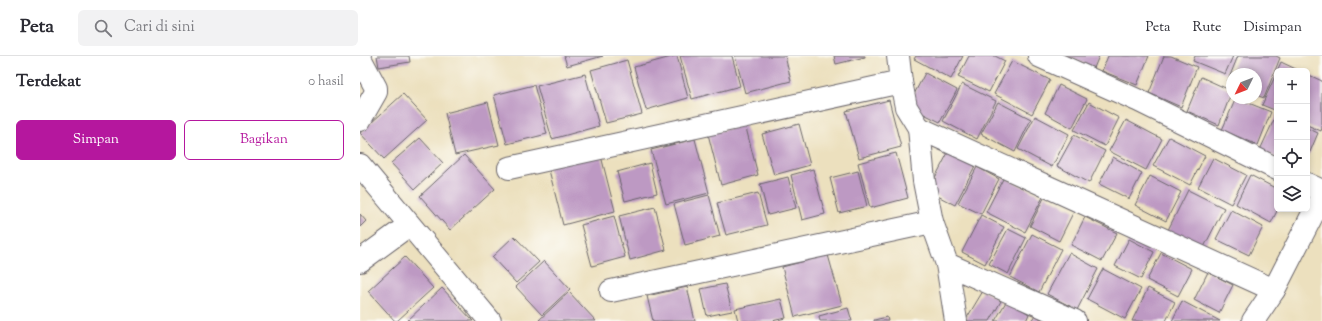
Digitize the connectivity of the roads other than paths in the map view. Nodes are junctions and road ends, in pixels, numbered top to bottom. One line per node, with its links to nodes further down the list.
1 (898, 56): 4 (street)
2 (1038, 56): 9 (street)
3 (360, 58): 5 (street)
4 (901, 82): 6 (street); 8 (street)
5 (360, 120)
6 (919, 128): 13 (street); 17 (street)
7 (360, 165): 14 (street)
8 (509, 168)
9 (1274, 168)
10 (1310, 185): 11 (street)
11 (1322, 191)
12 (1322, 196): 17 (street)
13 (932, 222): 16 (street); 18 (street)
14 (409, 225): 15 (street); 19 (street)
15 (360, 261)
16 (947, 264): 20 (street); 21 (street)
17 (1274, 290): 22 (street)
18 (611, 291)
19 (490, 321)
20 (956, 321)
21 (1075, 321)
22 (1253, 321)

